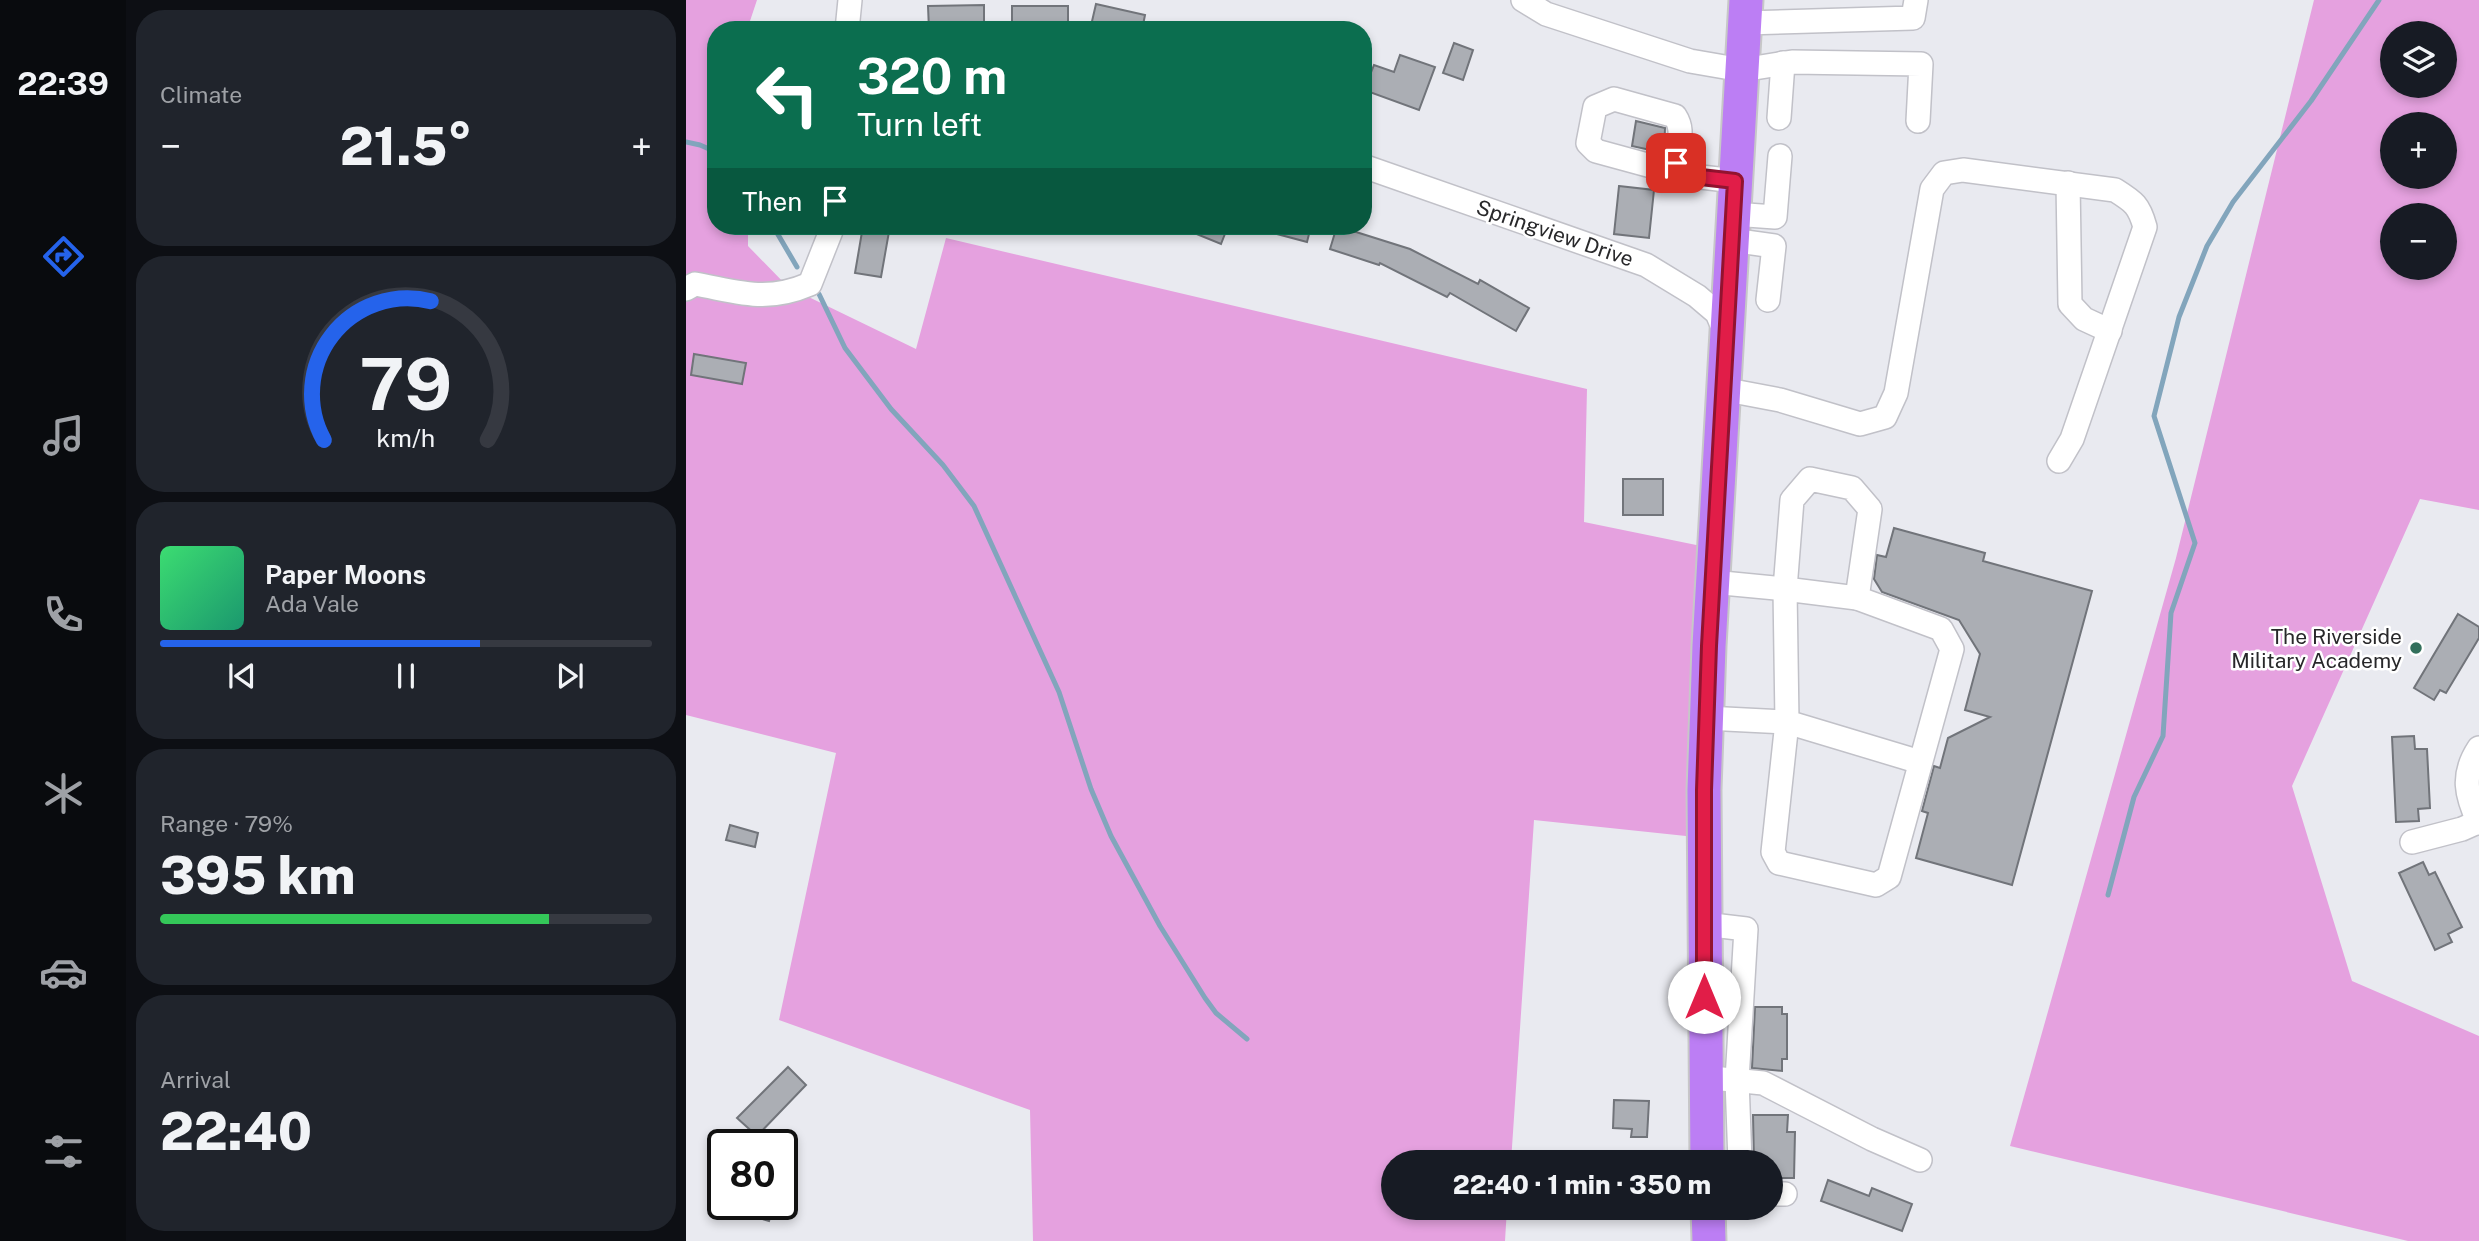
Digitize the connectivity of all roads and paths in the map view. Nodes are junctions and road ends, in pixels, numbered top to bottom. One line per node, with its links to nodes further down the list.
1 (850, 0): 6 (street)
2 (1524, 0): 8 (street)
3 (1916, 0): 4 (street)
4 (1797, 10): 5 (street)
5 (1745, 11): 8 (highway)
6 (848, 21)
7 (1783, 63): 8 (street); 9 (street); 10 (street)
8 (1742, 70): 14 (highway)
9 (1779, 118)
10 (1918, 121)
11 (1780, 156): 16 (street)
12 (1372, 169): 21 (street, Springview Drive)
13 (1684, 175): 13 (street); 14 (street)
14 (1735, 181): 16 (highway)
15 (2068, 183): 20 (street); 20 (street); 22 (street)
16 (1732, 227): 19 (street); 21 (highway)
17 (829, 235): 18 (street)
18 (686, 289)
19 (1768, 300)
20 (2110, 331): 23 (street)
21 (1725, 332): 22 (highway)
22 (1722, 389): 24 (highway)
23 (2059, 461)
24 (1712, 582): 25 (street); 27 (highway)
25 (1785, 589): 26 (street); 26 (street); 28 (street)
26 (1857, 598): 30 (street)
27 (1706, 718): 28 (street); 33 (highway)
28 (1787, 722): 30 (street); 30 (street)
29 (2479, 748): 31 (street)
30 (1920, 762)
31 (2479, 822): 32 (street)
32 (2412, 842)
33 (1721, 1079): 34 (highway); 35 (street); 36 (street)
34 (1709, 1150)
35 (1737, 1150)
36 (1920, 1160)
37 (1708, 1220): 38 (highway)
38 (1709, 1241)

